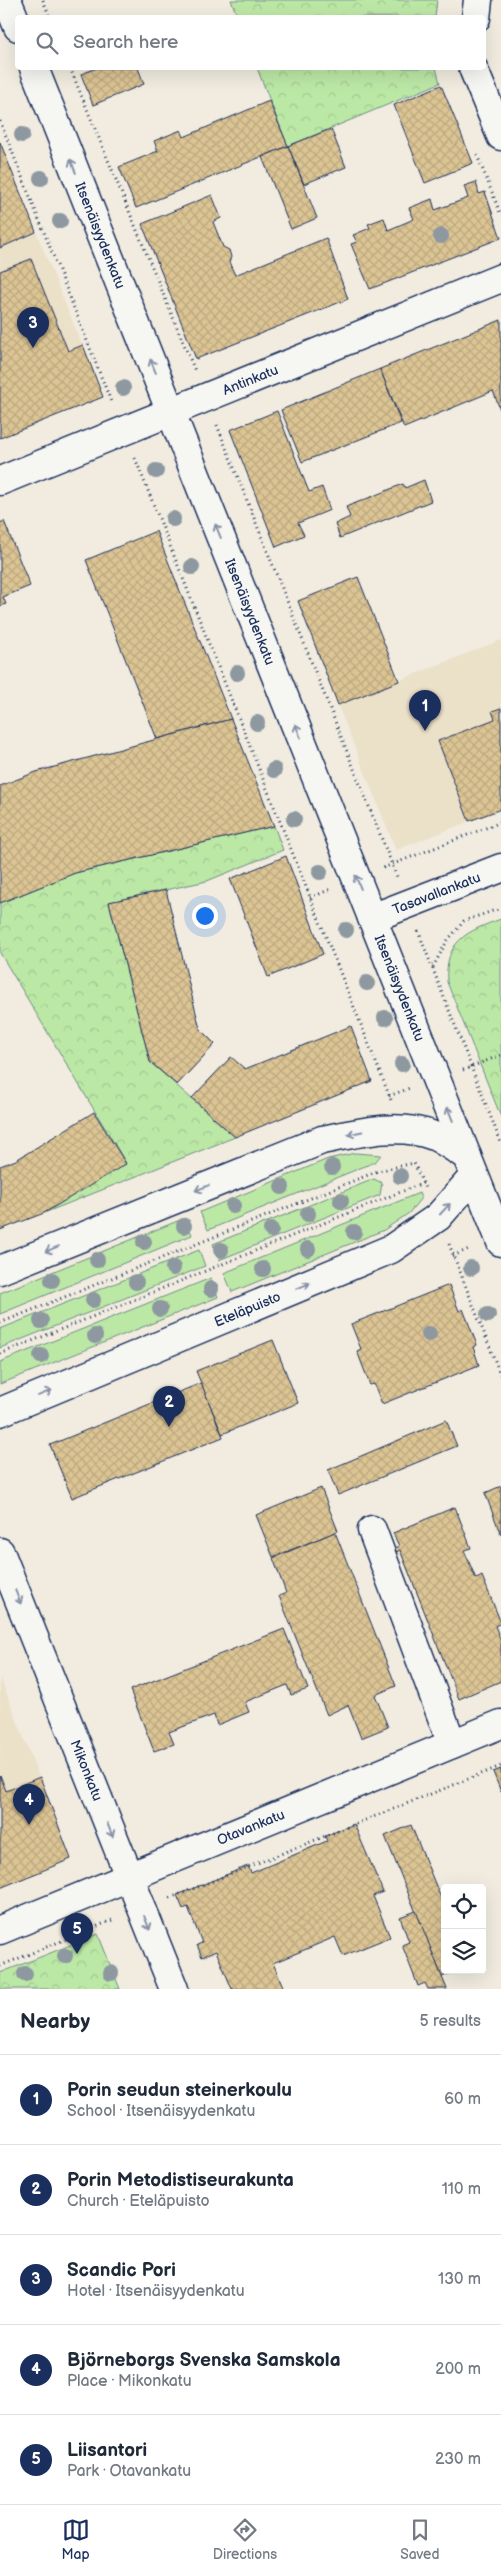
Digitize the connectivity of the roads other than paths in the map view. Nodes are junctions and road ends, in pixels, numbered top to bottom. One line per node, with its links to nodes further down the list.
1 (6, 0): 4 (street)
2 (478, 0): 3 (street)
3 (476, 15)
4 (15, 20)
5 (35, 70): 9 (street, Itsenäisyydenkatu, one-way to 5)
6 (474, 70): 7 (street)
7 (501, 136)
8 (501, 278): 9 (street, Antinkatu)
9 (170, 411): 10 (street, Antinkatu); 12 (street, Itsenäisyydenkatu, one-way to 9)
10 (0, 481)
11 (501, 868): 12 (street, Tasavallankatu)
12 (372, 918): 13 (street, Itsenäisyydenkatu, one-way to 12)
13 (471, 1166): 14 (street, Itsenäisyydenkatu); 15 (street, one-way to 15); 16 (street, Eteläpuisto, one-way to 13)
14 (501, 1242)
15 (0, 1270)
16 (0, 1412)
17 (372, 1530): 20 (street)
18 (0, 1552): 21 (street, Mikonkatu, one-way to 21)
19 (501, 1724): 20 (street, Otavankatu)
20 (452, 1744): 21 (street, Otavankatu)
21 (129, 1878): 22 (street, Otavankatu); 23 (street, Mikonkatu, one-way to 23)
22 (0, 1930)
23 (174, 1989)

